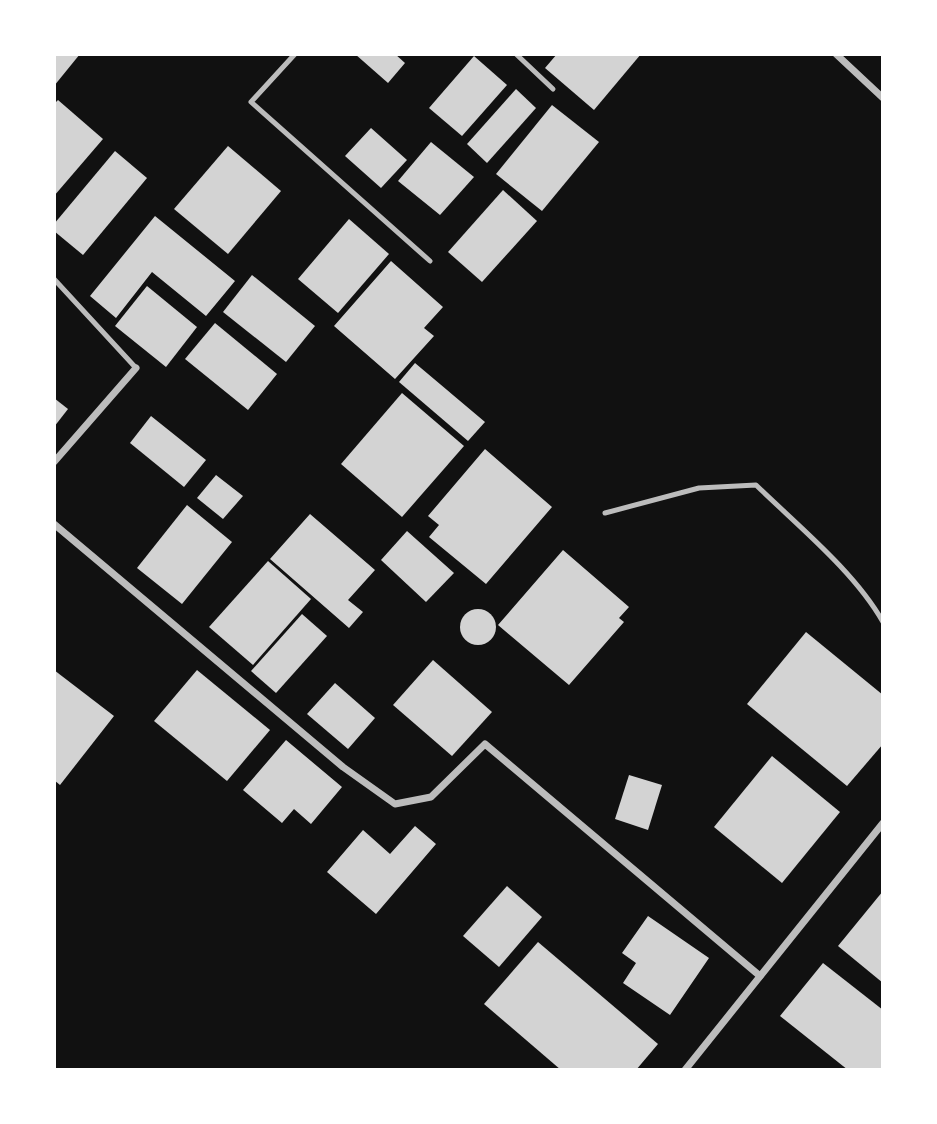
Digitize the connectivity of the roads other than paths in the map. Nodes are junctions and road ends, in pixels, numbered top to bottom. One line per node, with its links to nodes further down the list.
1 (295, 54): 6 (lane)
2 (516, 54): 4 (lane)
3 (836, 54): 5 (street)
4 (553, 89)
5 (883, 98)
6 (430, 261)
7 (54, 279): 8 (lane)
8 (136, 368): 9 (street)
9 (54, 462)
10 (605, 513): 12 (lane)
11 (54, 524): 14 (street)
12 (883, 622)
13 (883, 823): 14 (street)
14 (760, 975): 15 (street)
15 (685, 1070)

